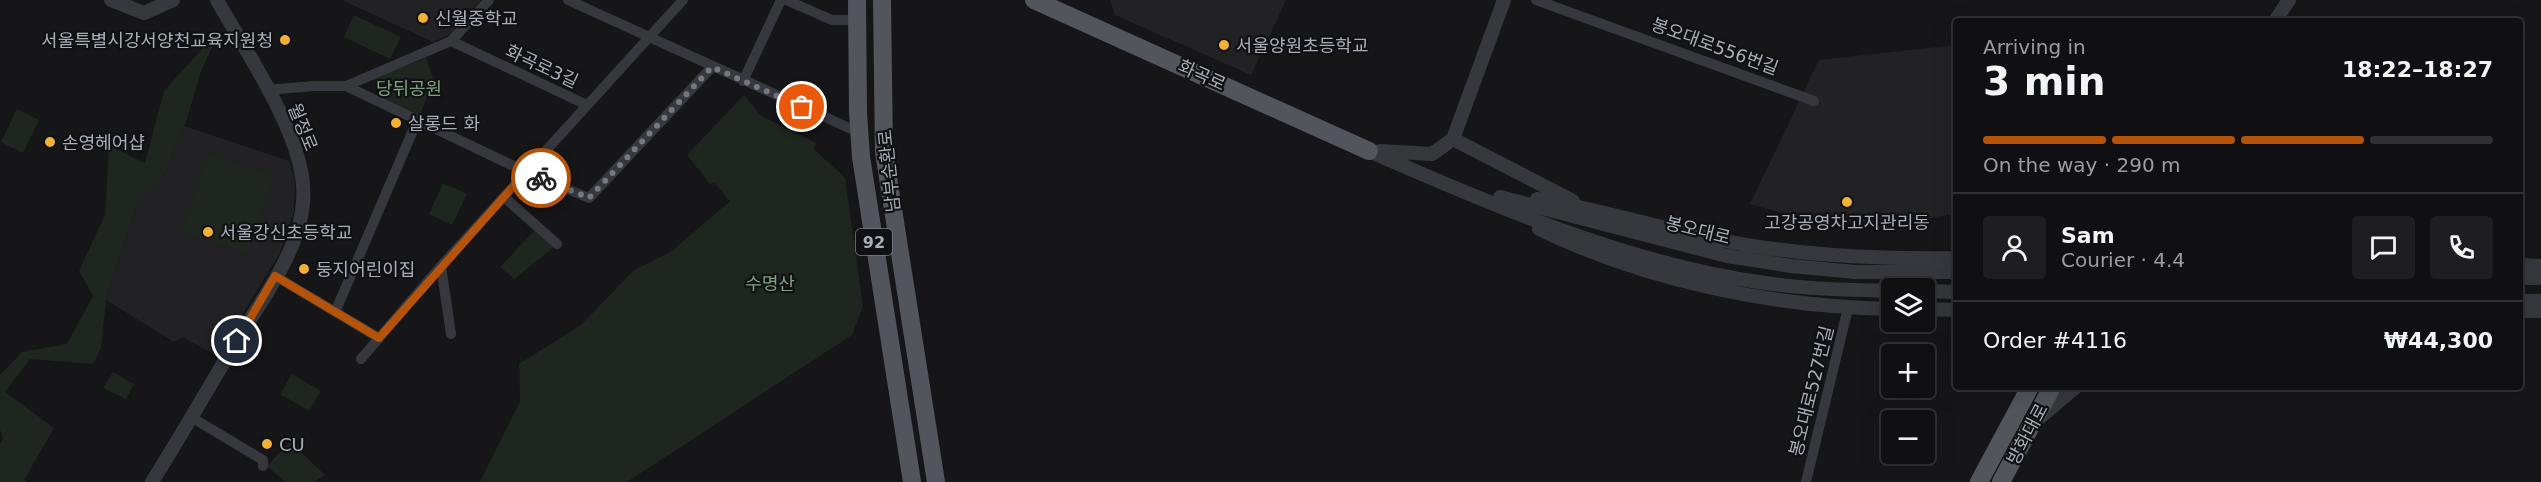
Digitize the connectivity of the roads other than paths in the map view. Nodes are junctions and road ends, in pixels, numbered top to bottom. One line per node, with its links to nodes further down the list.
1 (111, 0): 2 (street)
2 (173, 0)
3 (217, 0): 24 (street, 월정로)
4 (489, 0): 19 (street)
5 (568, 0): 18 (street)
6 (683, 0): 18 (street, 화곡로3길)
7 (781, 0): 22 (street)
8 (786, 0): 17 (street)
9 (858, 0): 17 (main road, 남부순환로 / 92)
10 (868, 0): 20 (main road)
11 (882, 0): 20 (main road, 남부순환로 / 92)
12 (1034, 0): 30 (main road, 화곡로)
13 (1504, 0): 29 (street)
14 (1536, 0): 25 (street, 봉오대로556번길)
15 (2289, 0): 16 (street)
16 (2277, 18)
17 (858, 20): 28 (main road, 남부순환로 / 92)
18 (648, 38): 21 (street); 26 (street, 화곡로3길)
19 (451, 41): 23 (street); 26 (street, 화곡로3길)
20 (883, 42): 69 (main road, 남부순환로 / 92)
21 (712, 67): 22 (street); 31 (street)
22 (743, 81): 28 (street)
23 (346, 86): 24 (street); 27 (street)
24 (267, 90): 43 (street, 월정로)
25 (1814, 101)
26 (587, 105): 31 (street, 화곡로3길)
27 (417, 121): 31 (street); 55 (street)
28 (860, 133): 68 (main road, 남부순환로 / 92)
29 (1453, 139): 30 (street); 34 (street)
30 (1369, 151): 32 (street, 봉오대로)
31 (526, 172): 33 (street, 화곡로3길)
32 (1437, 181): 34 (street); 42 (street, 봉오대로); 46 (street, 봉오대로); 51 (street)
33 (504, 196): 35 (street); 40 (street, 화곡로3길)
34 (1583, 207): 37 (street)
35 (557, 244)
36 (1953, 251): 37 (street)
37 (1917, 258): 38 (street)
38 (1953, 258)
39 (2523, 265): 41 (street)
40 (441, 266): 58 (street); 59 (street, 화곡로3길)
41 (2541, 266)
42 (1953, 272)
43 (275, 276): 55 (street); 64 (street, 월정로)
44 (2523, 278): 45 (street)
45 (2541, 278)
46 (1881, 291)
47 (1935, 291): 48 (street)
48 (1953, 292)
49 (2523, 301): 50 (street)
50 (2541, 301)
51 (1848, 308): 52 (street); 70 (street, 봉오대로527번길)
52 (1881, 309)
53 (1935, 309): 54 (street)
54 (1953, 309)
55 (336, 310): 59 (street)
56 (2523, 311): 57 (street)
57 (2541, 311)
58 (451, 334)
59 (379, 338): 60 (street, 화곡로3길)
60 (361, 359)
61 (2027, 390): 71 (main road, 방화대로)
62 (2050, 390): 65 (main road, 방화대로)
63 (2072, 390): 65 (street)
64 (191, 417): 66 (street); 67 (street, 월정로)
65 (2031, 424): 72 (main road, 방화대로)
66 (263, 466)
67 (152, 482)
68 (912, 482)
69 (936, 482)
70 (1806, 482)
71 (1979, 482)
72 (2001, 482)

